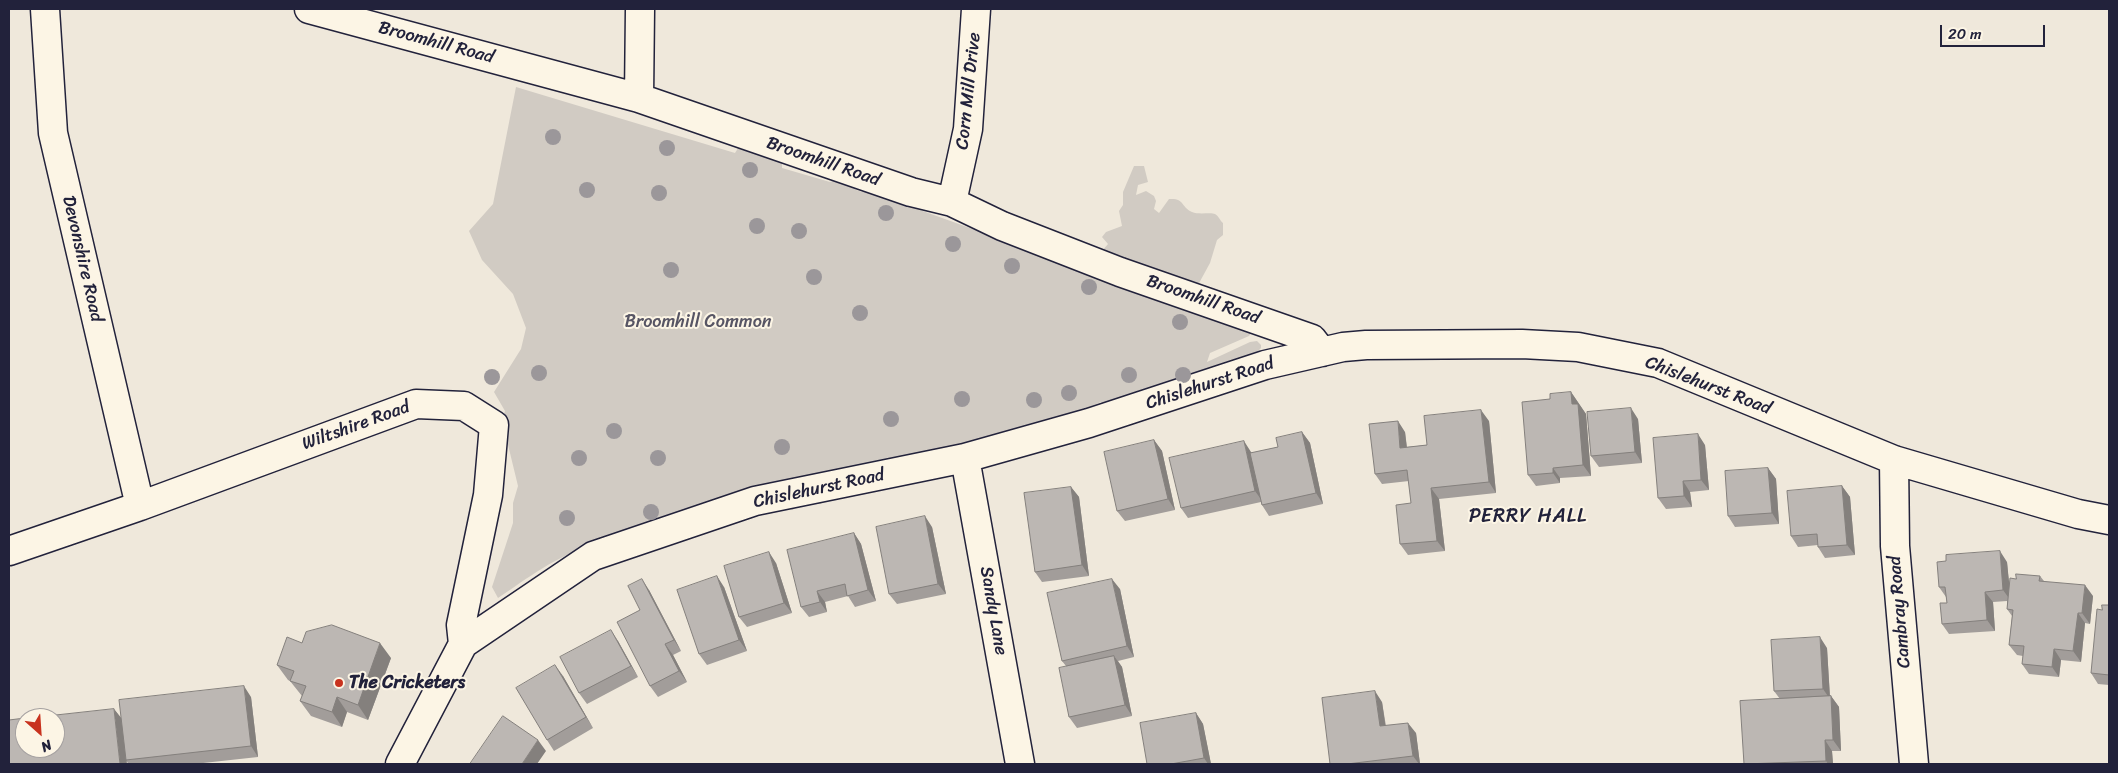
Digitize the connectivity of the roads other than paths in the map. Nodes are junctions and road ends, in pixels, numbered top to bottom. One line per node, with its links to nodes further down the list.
1 (45, 9): 10 (street, Devonshire Road)
2 (309, 9): 5 (street, Broomhill Road)
3 (640, 9): 5 (street)
4 (976, 9): 6 (street, Corn Mill Drive)
5 (639, 98): 6 (street, Broomhill Road)
6 (952, 202): 7 (street, Broomhill Road)
7 (1322, 352): 8 (street, Chislehurst Road); 9 (street, Chislehurst Road)
8 (965, 458): 13 (street, Chislehurst Road); 15 (street, Sandy Lane)
9 (1894, 460): 11 (street, Chislehurst Road); 16 (street, Cambray Road)
10 (140, 506): 12 (street, Wiltshire Road); 13 (street, Wiltshire Road)
11 (2109, 520)
12 (9, 551)
13 (463, 644): 14 (street, Chislehurst Road)
14 (400, 764)
15 (1020, 764)
16 (1914, 764)

